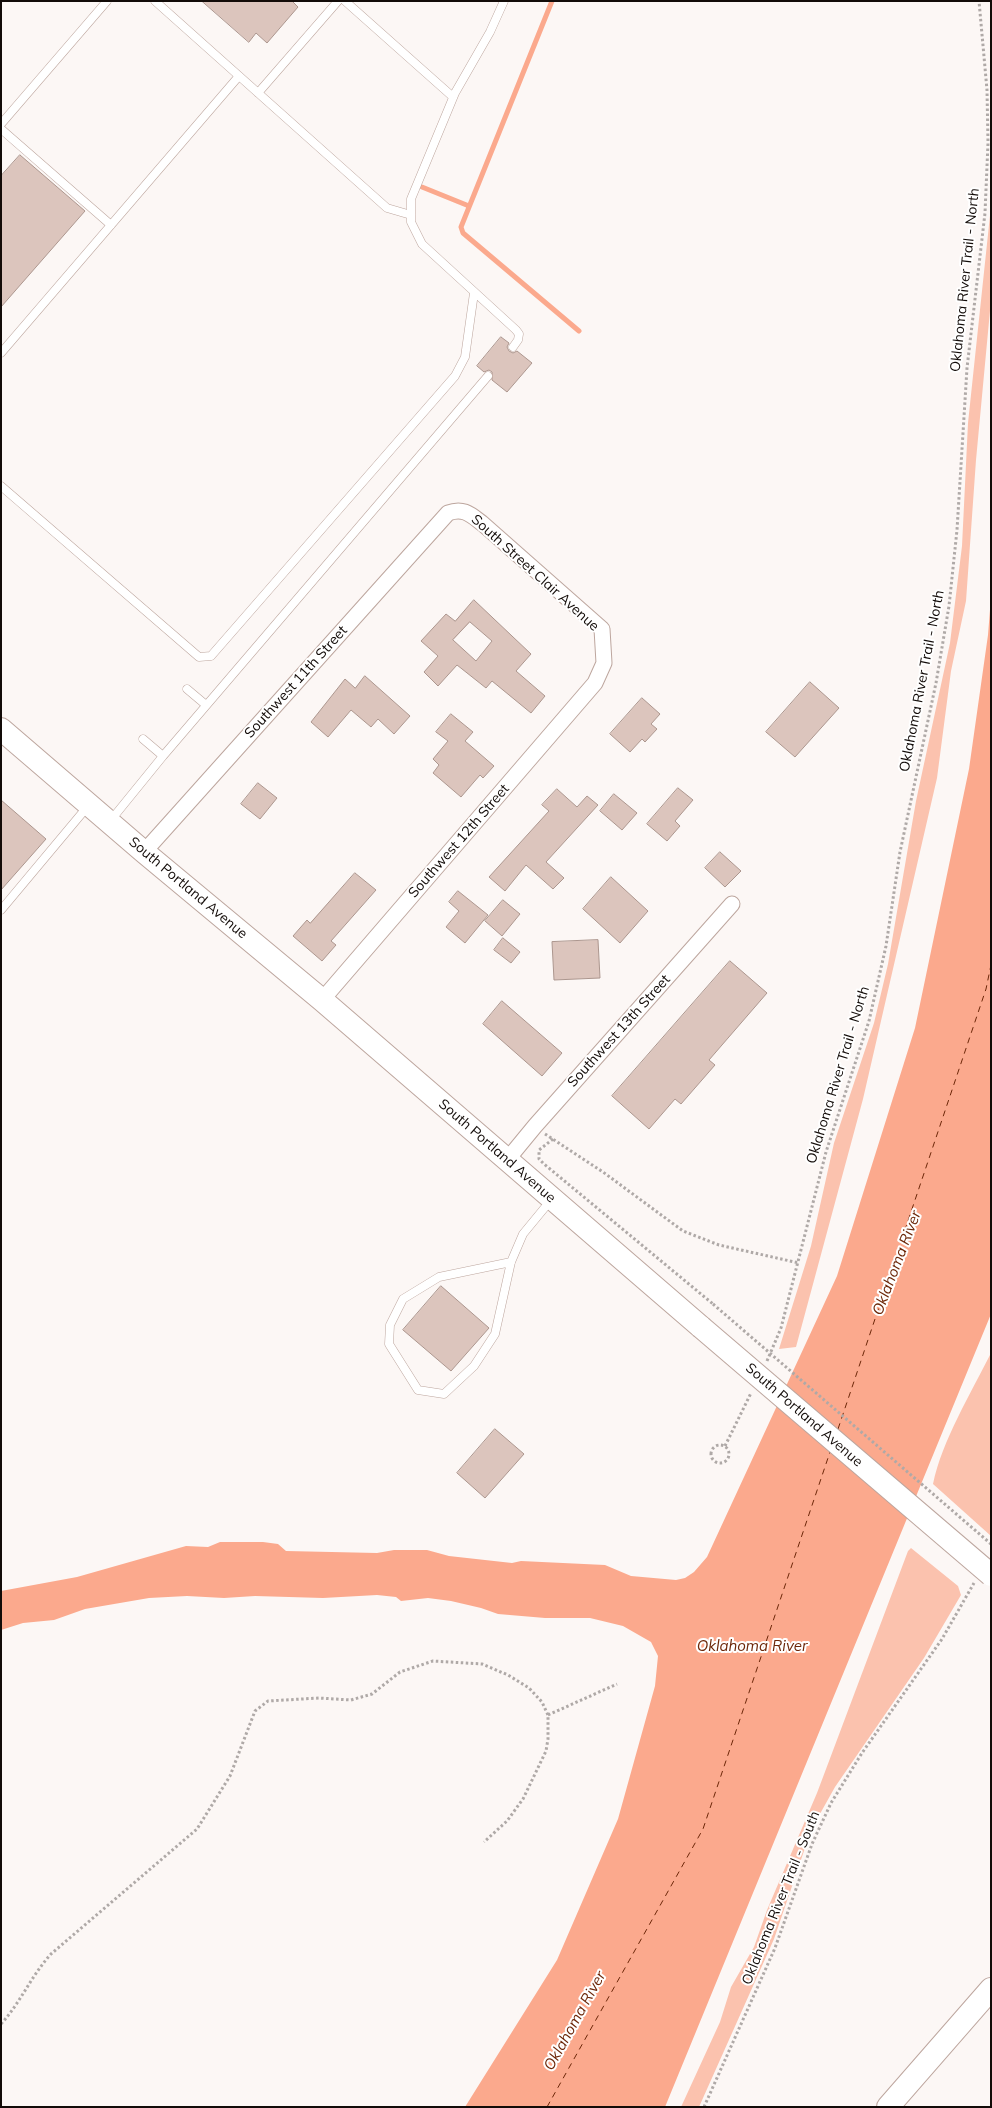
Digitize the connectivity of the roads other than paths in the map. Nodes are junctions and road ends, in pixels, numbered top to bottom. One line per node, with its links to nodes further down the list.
1 (107, 1): 9 (lane)
2 (155, 1): 6 (lane)
3 (338, 1): 7 (lane)
4 (345, 1): 8 (lane)
5 (504, 1): 8 (lane)
6 (239, 76): 7 (lane); 12 (lane)
7 (258, 93): 11 (lane)
8 (453, 97): 11 (lane)
9 (1, 124)
10 (1, 128): 12 (lane)
11 (411, 216): 13 (lane)
12 (111, 225): 15 (lane)
13 (474, 293): 14 (lane); 17 (lane)
14 (513, 347)
15 (1, 353)
16 (488, 376): 21 (lane)
17 (1, 486)
18 (448, 513): 19 (street, South Street Clair Avenue); 27 (street, Southwest 11th Street)
19 (595, 683): 30 (street, Southwest 12th Street)
20 (187, 688): 21 (lane)
21 (206, 705): 24 (lane)
22 (1, 728): 25 (main road, South Portland Avenue)
23 (143, 739): 24 (lane)
24 (163, 756): 26 (lane)
25 (89, 804): 26 (main road, South Portland Avenue); 29 (lane)
26 (109, 822): 27 (main road, South Portland Avenue)
27 (144, 852): 30 (main road, South Portland Avenue)
28 (732, 904): 31 (street, Southwest 13th Street)
29 (1, 910)
30 (322, 1000): 31 (main road, South Portland Avenue)
31 (507, 1160): 32 (main road, South Portland Avenue)
32 (552, 1199): 33 (lane); 34 (main road, South Portland Avenue, bridge)
33 (511, 1262): 33 (lane)
34 (984, 1576)
35 (991, 1989): 36 (main road)
36 (888, 2107)

